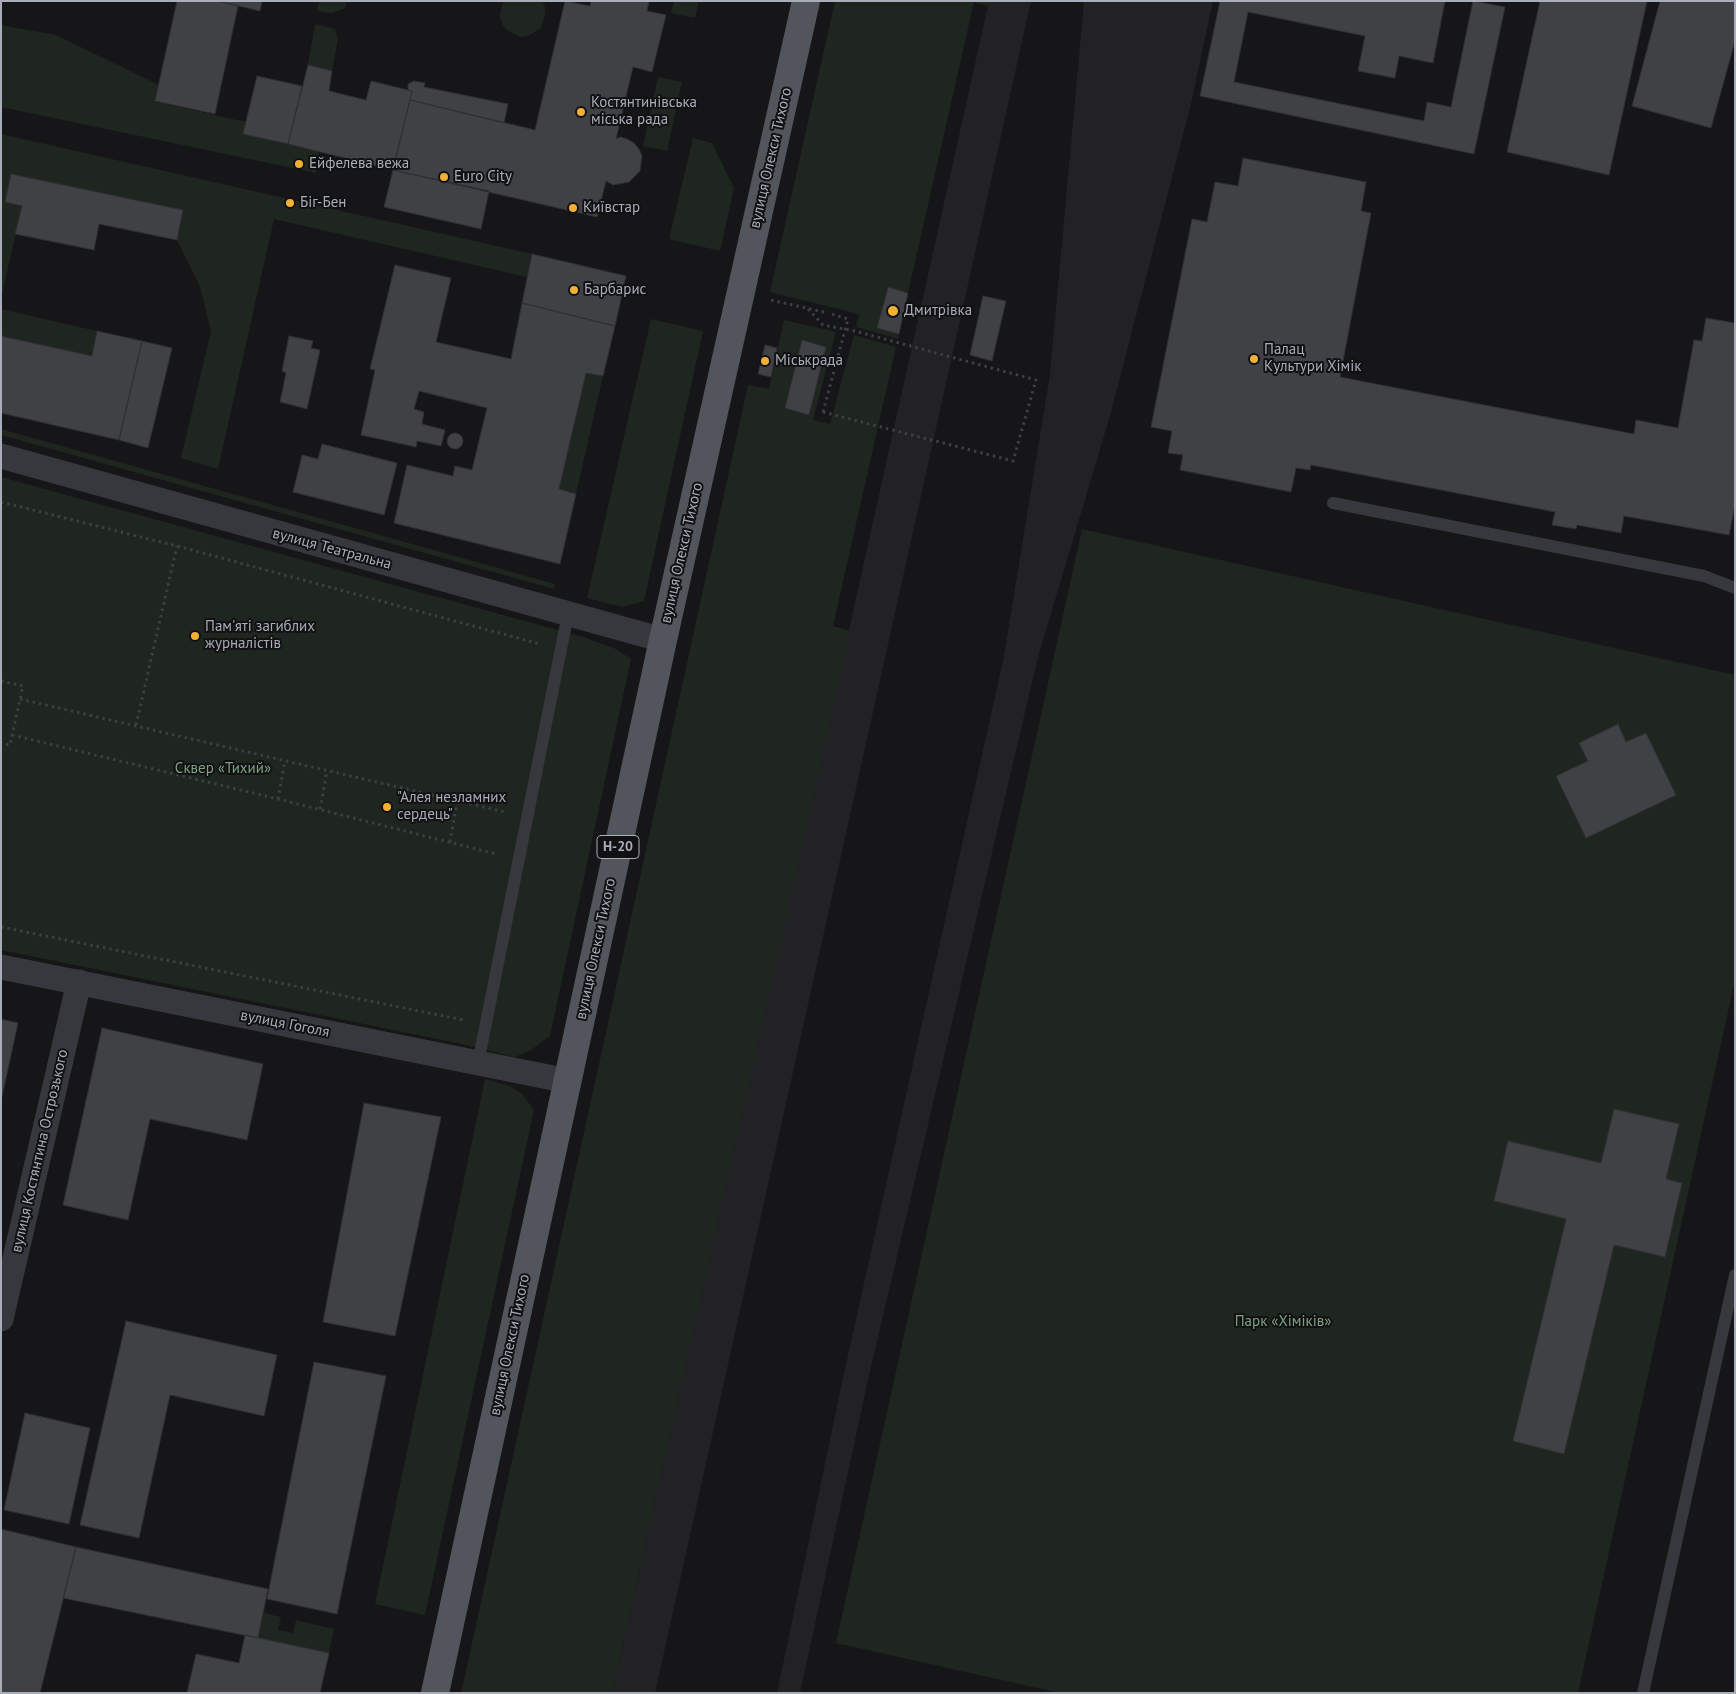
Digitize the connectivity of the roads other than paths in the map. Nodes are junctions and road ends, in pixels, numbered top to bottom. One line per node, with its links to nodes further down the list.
1 (806, 1): 6 (main road, вулиця Олекси Тихого / Н-20)
2 (1, 456): 5 (street, вулиця Театральна)
3 (1334, 503): 4 (lane)
4 (1735, 588)
5 (568, 614): 6 (street, вулиця Театральна); 9 (lane)
6 (663, 640): 10 (main road, вулиця Олекси Тихого / Н-20)
7 (1, 967): 8 (street, вулиця Гоголя)
8 (79, 982): 9 (street, вулиця Гоголя); 12 (street, вулиця Костянтина Острозького)
9 (478, 1063): 10 (street, вулиця Гоголя)
10 (568, 1081): 13 (main road, вулиця Олекси Тихого / Н-20)
11 (1735, 1275): 14 (lane)
12 (1, 1319)
13 (435, 1693)
14 (1643, 1693)

